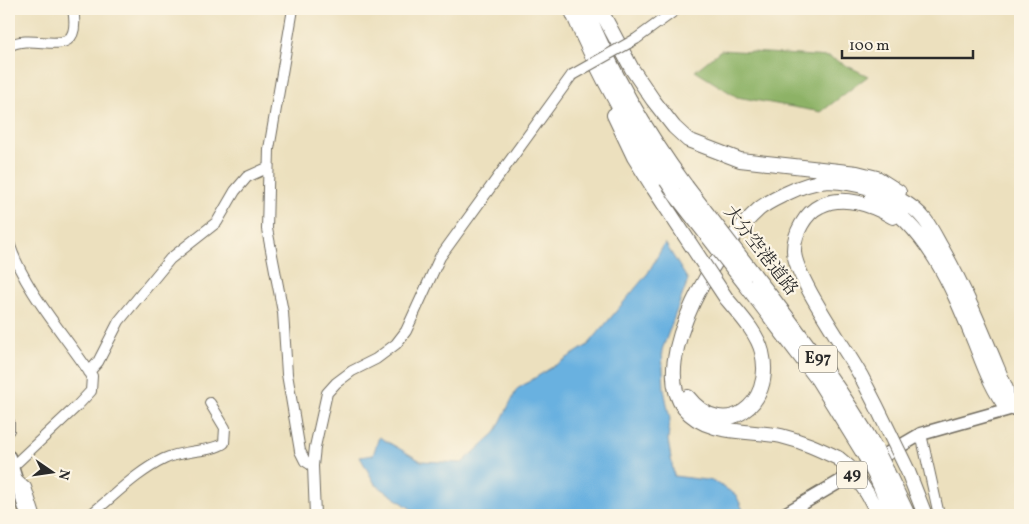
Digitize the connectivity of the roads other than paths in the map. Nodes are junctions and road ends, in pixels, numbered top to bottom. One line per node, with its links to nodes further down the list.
1 (73, 9): 8 (street)
2 (293, 9): 9 (street)
3 (567, 9): 12 (highway, bridge)
4 (572, 9): 10 (highway, 大分空港道路 / E97)
5 (586, 9): 10 (highway, 大分空港道路 / E97)
6 (600, 9): 11 (highway)
7 (677, 9): 20 (street, bridge)
8 (9, 46)
9 (267, 168): 14 (street); 20 (street)
10 (680, 190): 22 (highway, 大分空港道路 / E97, bridge)
11 (925, 219): 16 (highway); 27 (highway, bridge)
12 (919, 234): 16 (highway); 30 (highway, bridge)
13 (9, 243): 14 (street)
14 (89, 372): 21 (street)
15 (210, 402): 24 (street)
16 (1014, 407): 19 (main road, 49)
17 (9, 422): 18 (street)
18 (9, 430)
19 (921, 434): 26 (main road, 49); 31 (street)
20 (313, 466): 25 (street)
21 (12, 467): 23 (main road)
22 (882, 474): 28 (highway, 大分空港道路 / E97); 29 (highway, 大分空港道路 / E97)
23 (30, 515)
24 (90, 515)
25 (315, 515)
26 (783, 515)
27 (879, 515)
28 (893, 515)
29 (908, 515)
30 (925, 515)
31 (939, 515)

